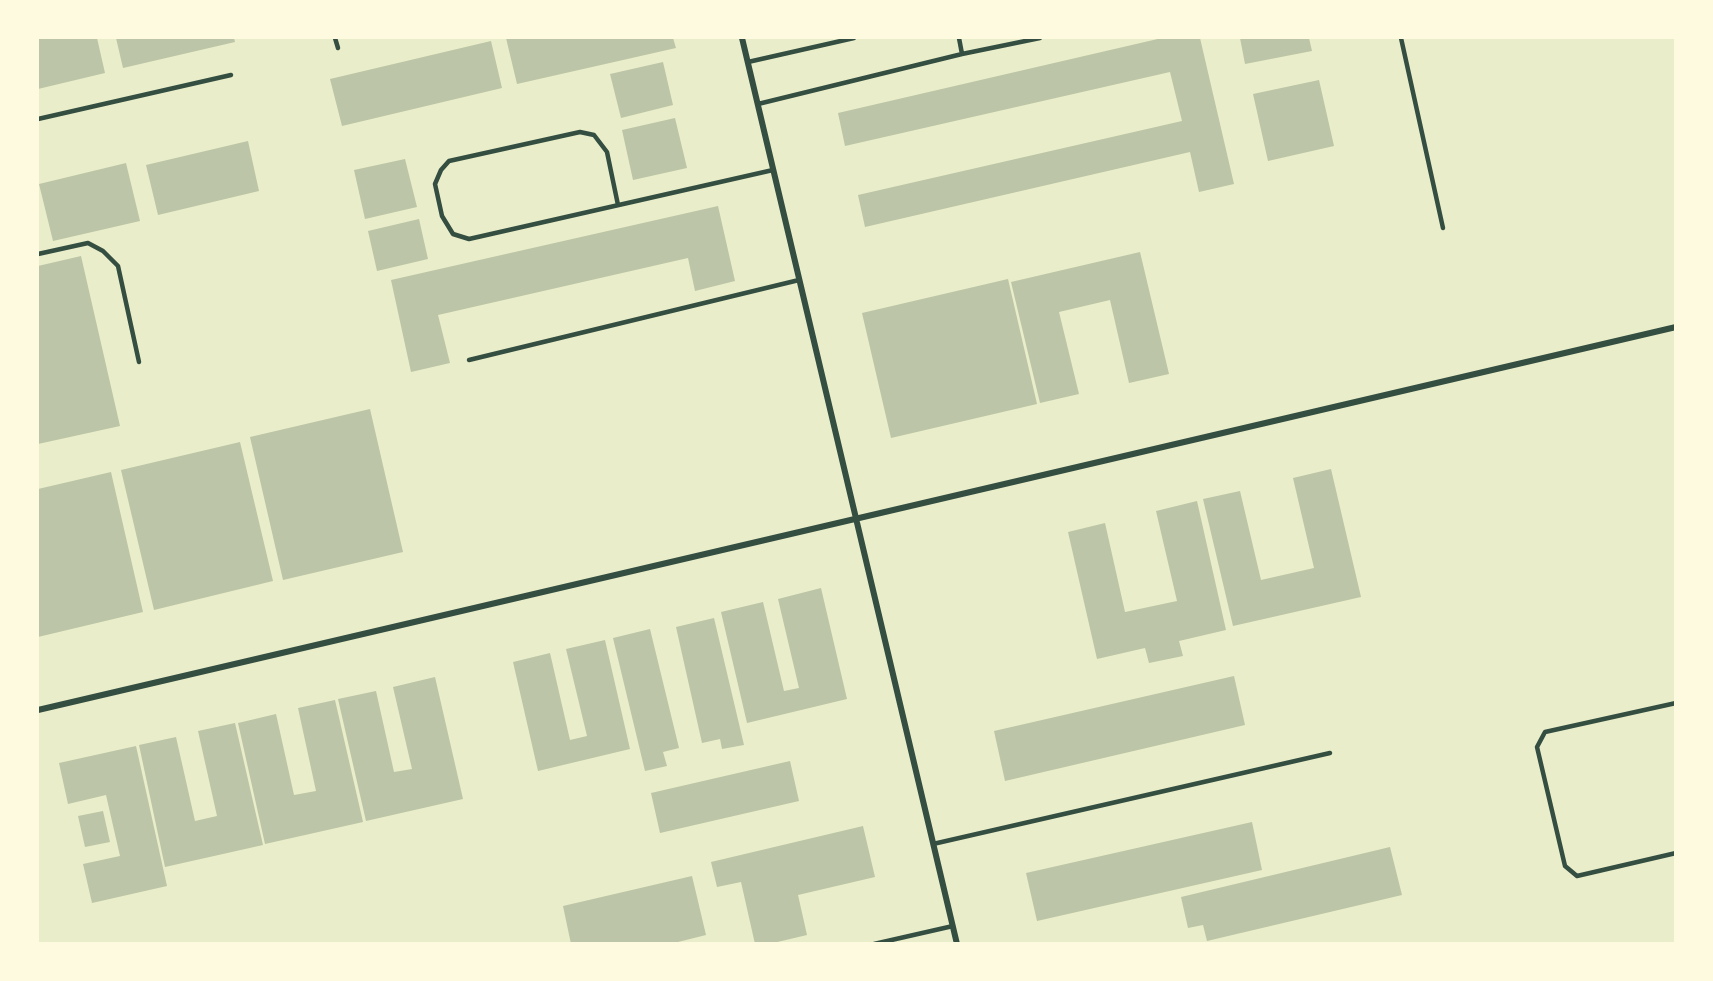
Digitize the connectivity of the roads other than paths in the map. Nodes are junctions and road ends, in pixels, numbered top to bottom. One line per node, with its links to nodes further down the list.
1 (335, 38): 7 (lane)
2 (742, 38): 9 (street)
3 (854, 38): 9 (lane)
4 (959, 38): 8 (lane)
5 (1040, 38): 8 (lane)
6 (1401, 38): 15 (lane)
7 (338, 48)
8 (962, 54): 11 (lane)
9 (748, 62): 11 (street)
10 (231, 75): 12 (lane)
11 (758, 104): 13 (street)
12 (38, 119)
13 (773, 170): 14 (lane); 17 (street)
14 (618, 205): 14 (lane)
15 (1443, 228)
16 (38, 255): 20 (lane)
17 (799, 280): 19 (lane); 21 (street)
18 (1676, 327): 21 (street)
19 (469, 360)
20 (139, 362)
21 (855, 517): 23 (street); 25 (street)
22 (1676, 703): 26 (lane)
23 (38, 710)
24 (1330, 753): 25 (lane)
25 (933, 844): 27 (street)
26 (1676, 853)
27 (953, 926): 28 (lane); 29 (street)
28 (874, 944)
29 (957, 944)

